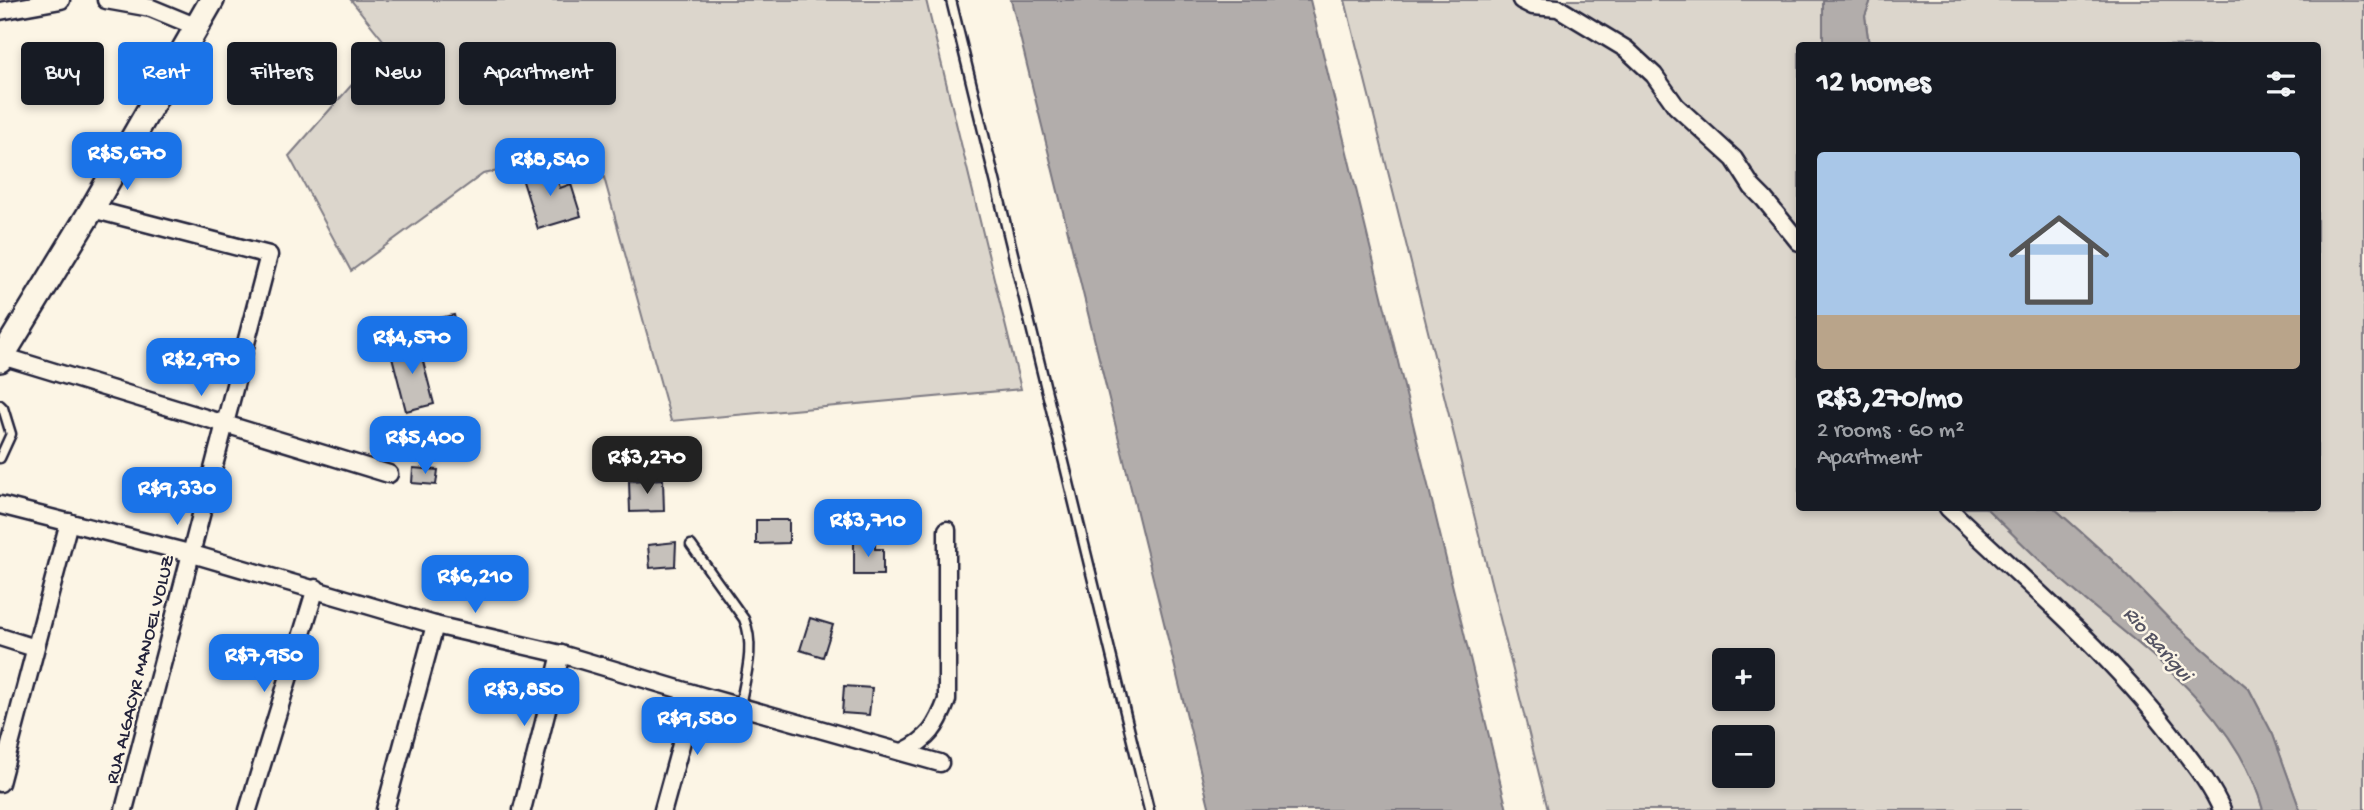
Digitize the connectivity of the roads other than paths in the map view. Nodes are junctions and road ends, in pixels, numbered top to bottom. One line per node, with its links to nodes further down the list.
1 (61, 0): 6 (street)
2 (106, 0): 7 (street)
3 (212, 0): 7 (main road)
4 (951, 0): 36 (lane)
5 (1521, 0): 9 (street)
6 (0, 11)
7 (197, 27): 8 (main road)
8 (92, 209): 10 (main road); 12 (street, RUA ALGACYR MANOEL VOLUZ)
9 (1796, 238)
10 (1, 358): 12 (street)
11 (0, 405): 13 (lane)
12 (225, 424): 14 (street); 20 (street, RUA ALGACYR MANOEL VOLUZ)
13 (0, 458)
14 (389, 474)
15 (0, 505): 17 (street)
16 (1951, 511): 37 (street)
17 (69, 522): 20 (street); 24 (street)
18 (947, 530): 28 (street)
19 (691, 545): 27 (lane)
20 (189, 553): 21 (street); 31 (street, RUA ALGACYR MANOEL VOLUZ)
21 (316, 588): 22 (street); 32 (street)
22 (435, 625): 25 (street); 33 (street)
23 (0, 636): 24 (street)
24 (35, 648): 30 (street)
25 (561, 654): 26 (street); 34 (street)
26 (695, 694): 27 (street); 35 (street)
27 (740, 706): 28 (street)
28 (903, 752): 29 (street)
29 (940, 763)
30 (1, 772)
31 (124, 810)
32 (248, 810)
33 (385, 810)
34 (522, 810)
35 (663, 810)
36 (1149, 810)
37 (2222, 810)

